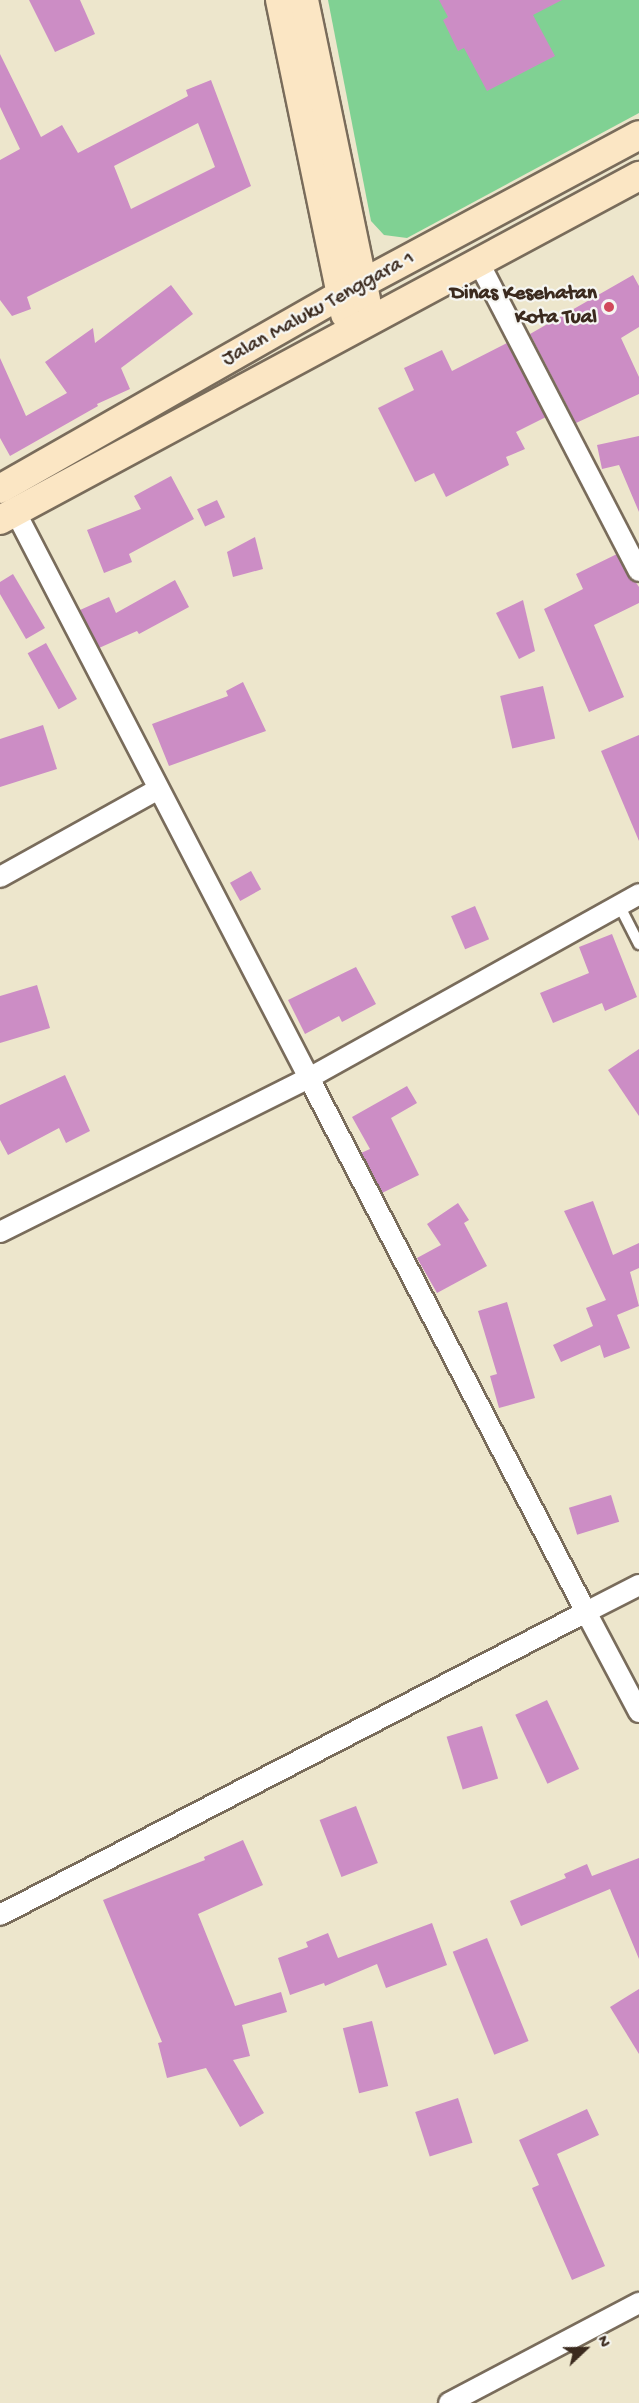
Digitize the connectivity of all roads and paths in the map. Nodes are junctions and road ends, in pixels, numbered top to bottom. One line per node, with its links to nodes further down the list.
1 (280, 0): 6 (main road)
2 (304, 0): 6 (main road)
3 (639, 135): 6 (main road, Jalan Maluku Tenggara 1)
4 (639, 176): 5 (main road, Jalan Maluku Tenggara 1)
5 (478, 261): 7 (main road, Jalan Maluku Tenggara 1); 9 (street)
6 (350, 291): 7 (main road); 8 (main road, Jalan Maluku Tenggara 1)
7 (361, 324): 8 (main road, Jalan Maluku Tenggara 1)
8 (4, 498): 10 (street)
9 (639, 571)
10 (157, 790): 11 (street); 15 (street)
11 (0, 877)
12 (639, 894): 13 (street)
13 (619, 905): 14 (lane); 15 (street)
14 (639, 944)
15 (309, 1078): 16 (street); 18 (street)
16 (0, 1232)
17 (639, 1585): 18 (street)
18 (586, 1612): 19 (street); 20 (street)
19 (639, 1712)
20 (0, 1915)
21 (639, 2303): 22 (street)
22 (449, 2403)

